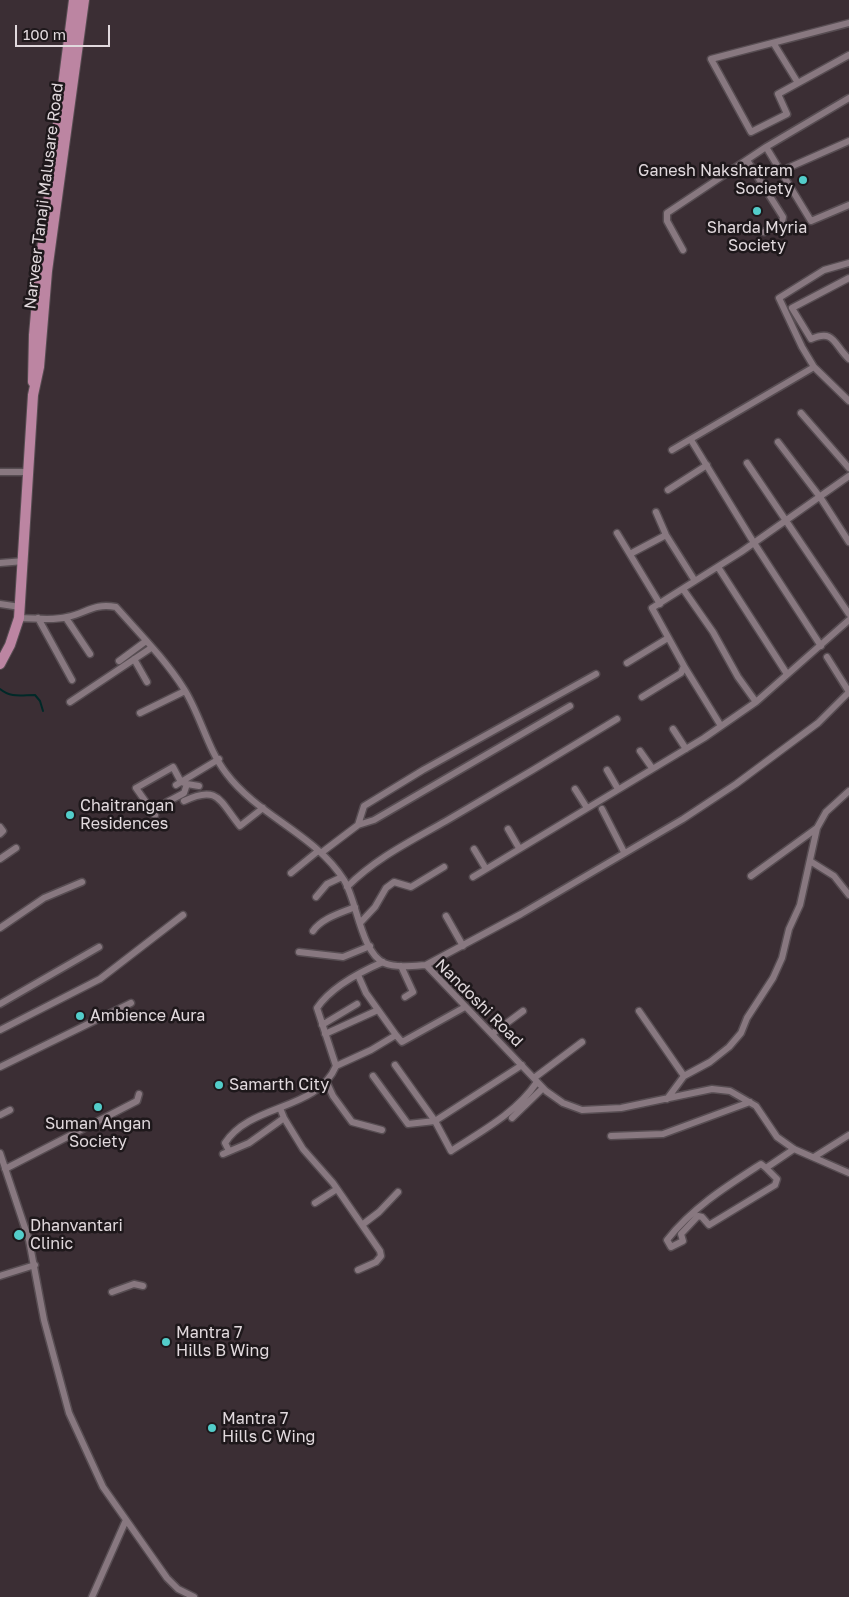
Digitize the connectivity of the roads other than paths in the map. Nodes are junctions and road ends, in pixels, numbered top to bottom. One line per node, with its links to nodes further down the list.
1 (74, 0): 19 (main road, Narveer Tanaji Malusare Road)
2 (84, 0): 19 (main road, Narveer Tanaji Malusare Road)
3 (849, 23): 4 (street)
4 (774, 44): 6 (street); 6 (street)
5 (849, 55): 6 (street)
6 (798, 83)
7 (849, 98): 9 (street)
8 (849, 141): 11 (street)
9 (766, 147): 10 (street); 11 (street)
10 (747, 160): 13 (street); 14 (street)
11 (781, 170): 12 (street)
12 (849, 206)
13 (764, 232)
14 (683, 250)
15 (849, 263): 18 (street)
16 (849, 278): 17 (street)
17 (849, 359)
18 (814, 367): 20 (street); 22 (street)
19 (33, 395): 29 (main road, Narveer Tanaji Malusare Road)
20 (849, 401)
21 (801, 413): 27 (street)
22 (691, 440): 24 (street); 26 (street)
23 (778, 442): 32 (street)
24 (672, 450)
25 (746, 463): 34 (street)
26 (707, 465): 31 (street); 38 (street)
27 (849, 468)
28 (0, 472): 29 (street)
29 (27, 472): 40 (main road, Narveer Tanaji Malusare Road)
30 (849, 476): 32 (street)
31 (668, 490)
32 (820, 497): 34 (street); 37 (street)
33 (656, 512): 36 (street)
34 (785, 522): 38 (street); 48 (street)
35 (618, 533): 39 (street)
36 (666, 535): 39 (street); 43 (street)
37 (849, 542)
38 (754, 543): 42 (street); 55 (street)
39 (630, 554): 46 (street)
40 (24, 561): 41 (street); 47 (main road, Narveer Tanaji Malusare Road)
41 (0, 563)
42 (718, 567): 43 (street); 65 (street)
43 (695, 581): 44 (street)
44 (683, 589): 46 (street); 72 (street)
45 (0, 604): 47 (street)
46 (660, 604): 53 (street)
47 (20, 607): 49 (main road, Narveer Tanaji Malusare Road)
48 (849, 614)
49 (19, 618): 50 (street); 62 (main road, Narveer Tanaji Malusare Road)
50 (38, 618): 51 (street); 66 (street)
51 (66, 618): 54 (street); 57 (street)
52 (849, 620): 55 (street)
53 (668, 638): 61 (street); 63 (street)
54 (146, 641): 56 (street); 60 (street)
55 (821, 646): 65 (street)
56 (151, 648): 59 (street); 68 (street)
57 (90, 654)
58 (827, 657): 69 (street)
59 (134, 659): 67 (street); 71 (street)
60 (119, 661)
61 (627, 663)
62 (0, 664)
63 (684, 666): 70 (street); 76 (street)
64 (596, 674): 93 (street)
65 (787, 674): 72 (street)
66 (72, 680)
67 (147, 682)
68 (185, 691): 74 (street); 80 (street)
69 (849, 692): 102 (street)
70 (642, 697)
71 (70, 702)
72 (756, 702): 76 (street)
73 (570, 706): 93 (street)
74 (140, 713)
75 (617, 719): 112 (street)
76 (721, 726): 78 (street)
77 (672, 729): 78 (street)
78 (686, 749): 81 (street)
79 (640, 751): 81 (street)
80 (218, 759): 84 (street); 89 (street)
81 (652, 768): 86 (street)
82 (607, 770): 86 (street)
83 (199, 786): 84 (street)
84 (181, 789): 88 (street); 89 (street); 92 (street)
85 (574, 789): 90 (street)
86 (618, 789): 90 (street)
87 (849, 791): 95 (street)
88 (167, 802)
89 (263, 808): 101 (street)
90 (587, 808): 99 (street)
91 (602, 809): 102 (street)
92 (155, 815)
93 (358, 824): 101 (street)
94 (0, 827): 97 (street)
95 (818, 828): 104 (street); 108 (street)
96 (508, 830): 99 (street)
97 (0, 834)
98 (16, 848): 103 (street)
99 (520, 848): 106 (street)
100 (474, 849): 106 (street)
101 (319, 852): 107 (street); 109 (street)
102 (624, 852): 122 (street)
103 (0, 859)
104 (810, 861): 113 (street); 148 (street)
105 (444, 867): 118 (street)
106 (486, 869): 110 (street)
107 (291, 873)
108 (751, 876)
109 (342, 877): 112 (street); 114 (street)
110 (473, 877)
111 (82, 882): 119 (street)
112 (347, 886): 115 (street)
113 (849, 895)
114 (316, 897)
115 (355, 907): 118 (street); 120 (street)
116 (183, 915): 138 (street)
117 (446, 916): 122 (street)
118 (360, 923): 121 (street)
119 (0, 928)
120 (313, 931)
121 (370, 946): 124 (street); 125 (street)
122 (463, 946): 126 (street)
123 (99, 947): 131 (street)
124 (299, 952)
125 (383, 962): 127 (street, Nandoshi Road); 128 (street)
126 (426, 965): 127 (street, Nandoshi Road); 133 (street, Nandoshi Road)
127 (401, 966): 129 (street)
128 (358, 975): 134 (street); 137 (street)
129 (405, 997)
130 (131, 1003): 146 (street)
131 (0, 1004)
132 (357, 1004): 137 (street)
133 (465, 1007): 140 (street, Nandoshi Road); 141 (street)
134 (378, 1010): 139 (street); 141 (street)
135 (523, 1011): 140 (street)
136 (639, 1011): 148 (street)
137 (322, 1024): 139 (street)
138 (0, 1030)
139 (325, 1034): 145 (street)
140 (492, 1034): 144 (street, Nandoshi Road)
141 (396, 1035): 145 (street)
142 (582, 1042): 149 (street)
143 (395, 1065): 160 (street)
144 (522, 1065): 149 (street, Nandoshi Road); 160 (street)
145 (336, 1066): 150 (street)
146 (0, 1067)
147 (373, 1076): 160 (street)
148 (684, 1076): 153 (street)
149 (536, 1080): 151 (street, Nandoshi Road); 160 (street)
150 (326, 1081): 155 (street); 161 (street)
151 (543, 1088): 153 (street, Nandoshi Road); 159 (street)
152 (139, 1094): 168 (street)
153 (667, 1099): 154 (street, Nandoshi Road)
154 (750, 1102): 163 (street); 164 (street, Nandoshi Road)
155 (283, 1107): 158 (street); 158 (street)
156 (10, 1110): 157 (street)
157 (0, 1115)
158 (284, 1118): 170 (street)
159 (512, 1118)
160 (435, 1122)
161 (382, 1130)
162 (849, 1135): 166 (street)
163 (611, 1136)
164 (794, 1149): 166 (street, Nandoshi Road); 167 (street)
165 (0, 1153): 168 (street)
166 (814, 1157): 169 (street, Nandoshi Road)
167 (766, 1168): 167 (street)
168 (6, 1169): 174 (street)
169 (849, 1173)
170 (337, 1189): 172 (street); 173 (street)
171 (398, 1192): 173 (street)
172 (315, 1203)
173 (362, 1225): 175 (street)
174 (35, 1265): 176 (street); 179 (street)
175 (358, 1270)
176 (0, 1276)
177 (143, 1286): 178 (street)
178 (112, 1292)
179 (126, 1520): 180 (street); 181 (street)
180 (92, 1597)
181 (194, 1597)

